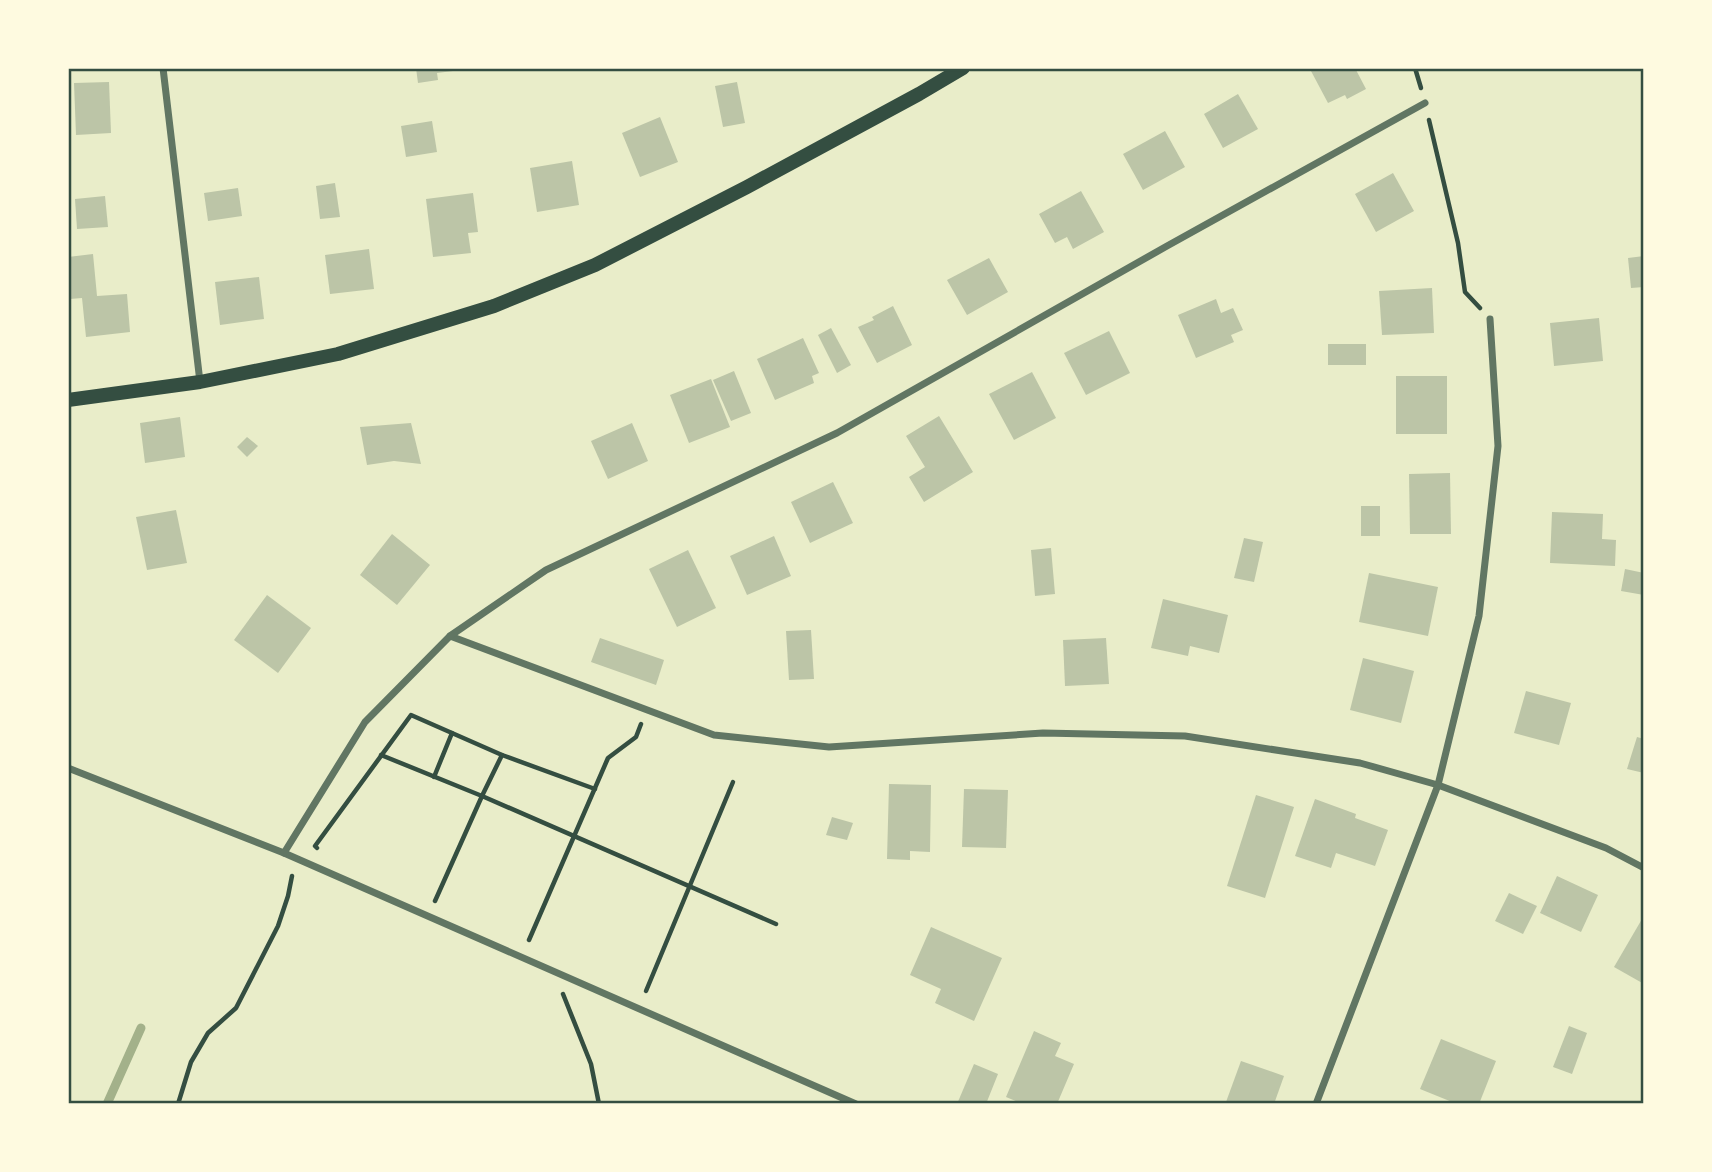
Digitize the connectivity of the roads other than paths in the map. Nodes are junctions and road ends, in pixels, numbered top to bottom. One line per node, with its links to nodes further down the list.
1 (163, 68): 5 (street)
2 (963, 68): 5 (main road)
3 (1425, 103): 7 (street)
4 (1490, 319): 9 (street)
5 (200, 382): 6 (main road)
6 (68, 400)
7 (450, 636): 9 (street); 10 (street)
8 (68, 768): 10 (street)
9 (1438, 785): 11 (street); 13 (street)
10 (284, 853): 12 (street)
11 (1644, 868)
12 (856, 1104)
13 (1316, 1104)

